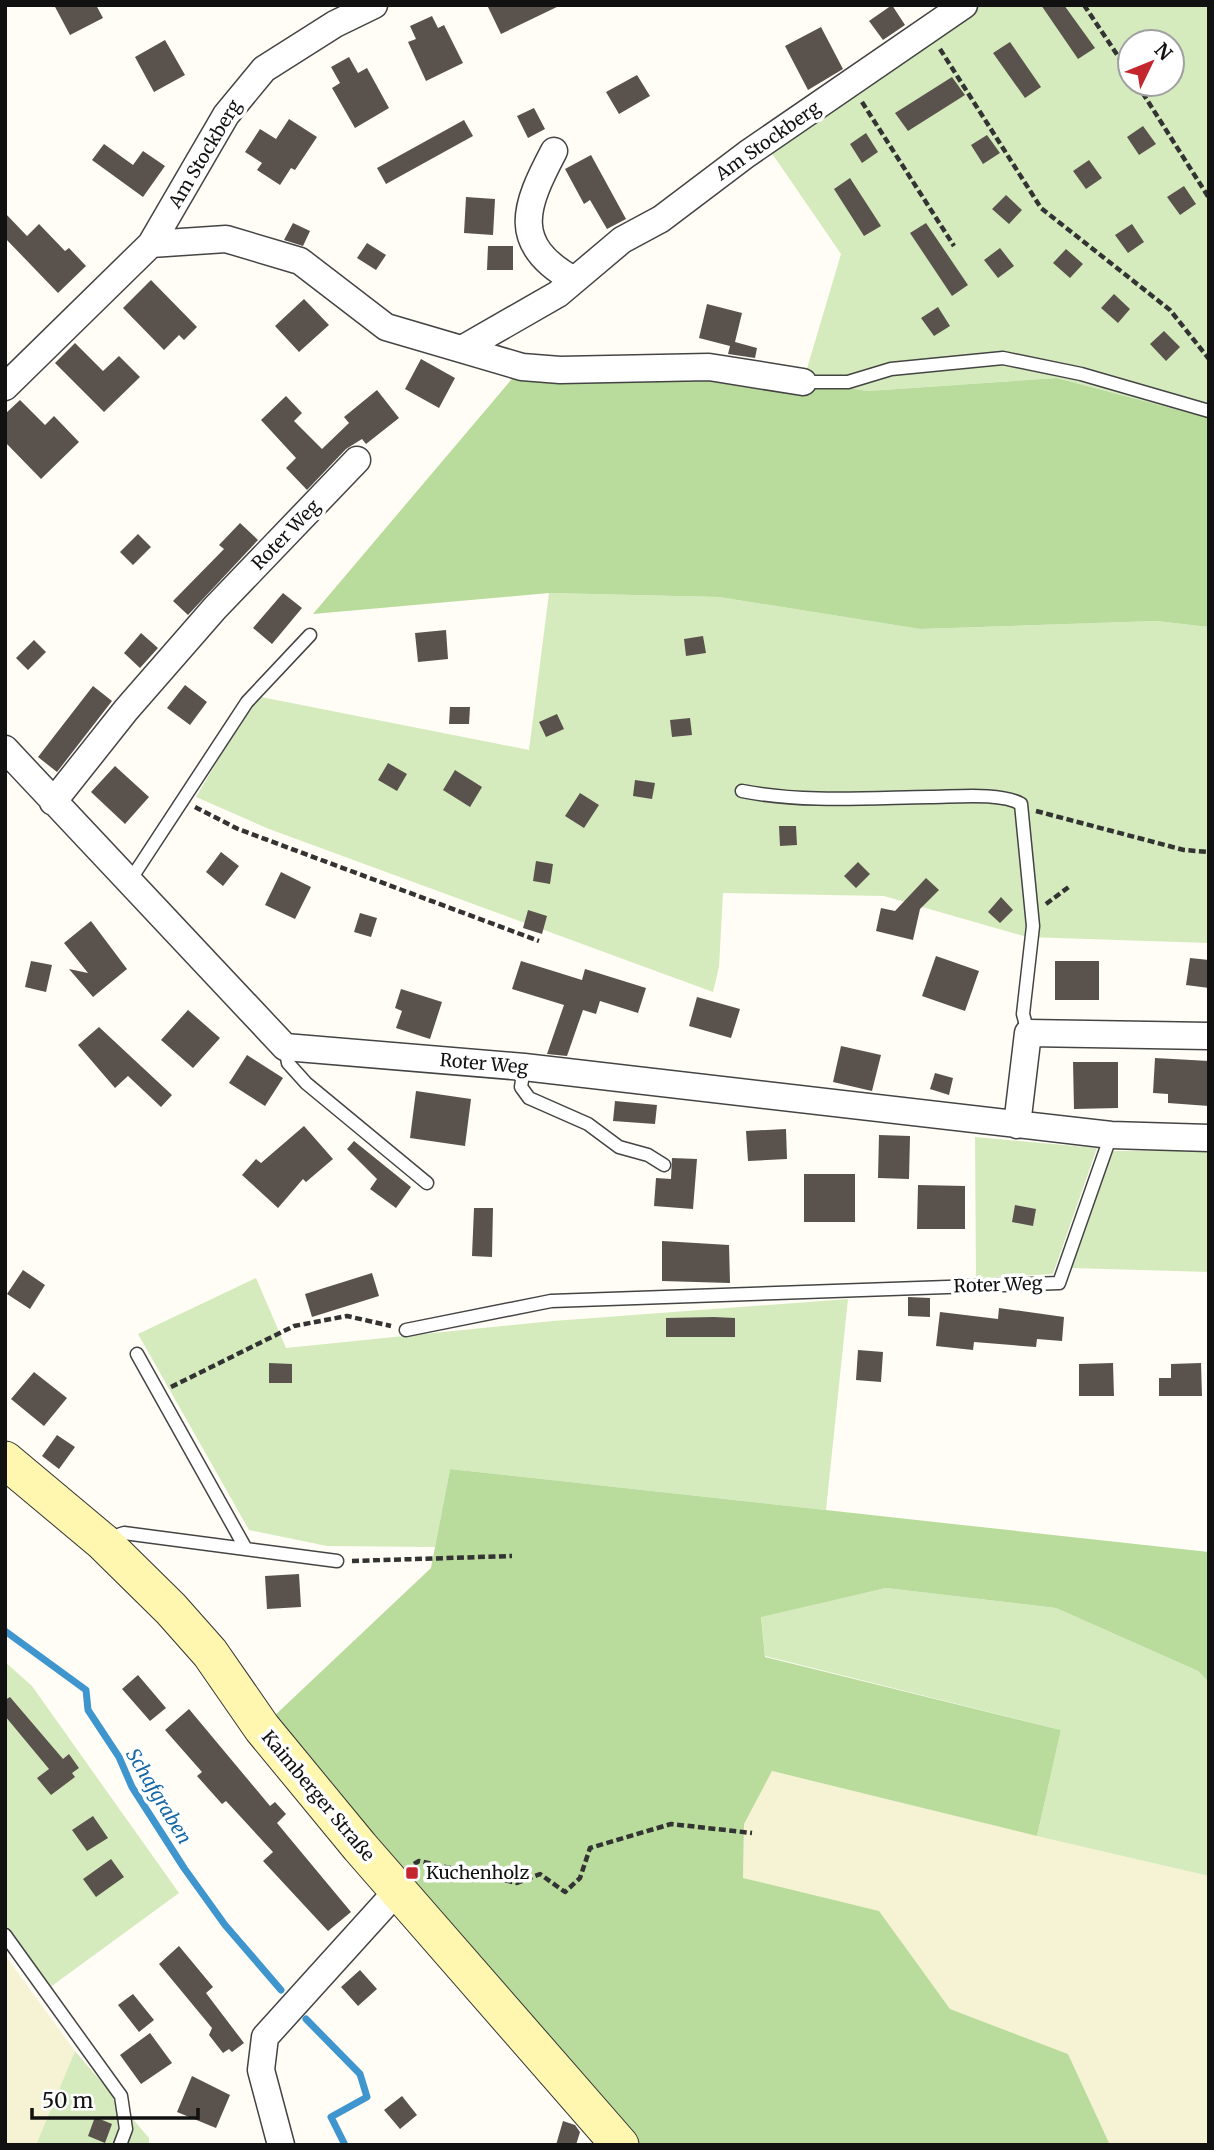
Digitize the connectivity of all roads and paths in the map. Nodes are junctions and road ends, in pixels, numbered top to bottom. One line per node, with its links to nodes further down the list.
1 (374, 5): 10 (street, Am Stockberg)
2 (964, 5): 4 (street, Am Stockberg)
3 (1084, 5): 5 (path)
4 (928, 30): 6 (street, Am Stockberg); 14 (path)
5 (1116, 53)
6 (849, 84): 11 (path); 12 (street, Am Stockberg)
7 (1146, 98): 9 (path)
8 (554, 151): 12 (street)
9 (1209, 198)
10 (151, 244): 13 (street); 16 (street, Am Stockberg)
11 (954, 246)
12 (574, 280): 13 (street, Am Stockberg)
13 (462, 349): 15 (street)
14 (1209, 359)
15 (803, 382): 17 (lane)
16 (5, 387)
17 (1209, 411)
18 (357, 460): 23 (street, Roter Weg)
19 (310, 635): 22 (lane)
20 (5, 749): 23 (street)
21 (741, 791): 24 (lane)
22 (184, 801): 26 (lane); 27 (path)
23 (53, 802): 26 (street)
24 (1021, 808): 25 (path); 28 (lane)
25 (1209, 852)
26 (129, 882): 30 (street)
27 (539, 941)
28 (1028, 1033): 29 (street); 32 (street)
29 (1209, 1036)
30 (285, 1047): 31 (street, Roter Weg); 36 (lane)
31 (524, 1067): 32 (street, Roter Weg); 35 (lane)
32 (1017, 1125): 33 (street, Roter Weg)
33 (1111, 1135): 34 (street, Roter Weg); 37 (lane, Roter Weg)
34 (1209, 1138)
35 (664, 1165)
36 (427, 1183)
37 (406, 1330): 39 (path)
38 (137, 1354): 39 (lane)
39 (159, 1393): 42 (lane)
40 (5, 1460): 41 (main road, Kaimberger Straße)
41 (103, 1542): 42 (lane); 46 (main road, Kaimberger Straße)
42 (246, 1549): 44 (lane)
43 (512, 1556): 44 (path)
44 (337, 1561)
45 (752, 1833): 46 (path)
46 (394, 1885): 49 (street); 50 (main road, Kaimberger Straße)
47 (5, 1935): 48 (lane)
48 (120, 2145)
49 (281, 2145)
50 (620, 2145)

